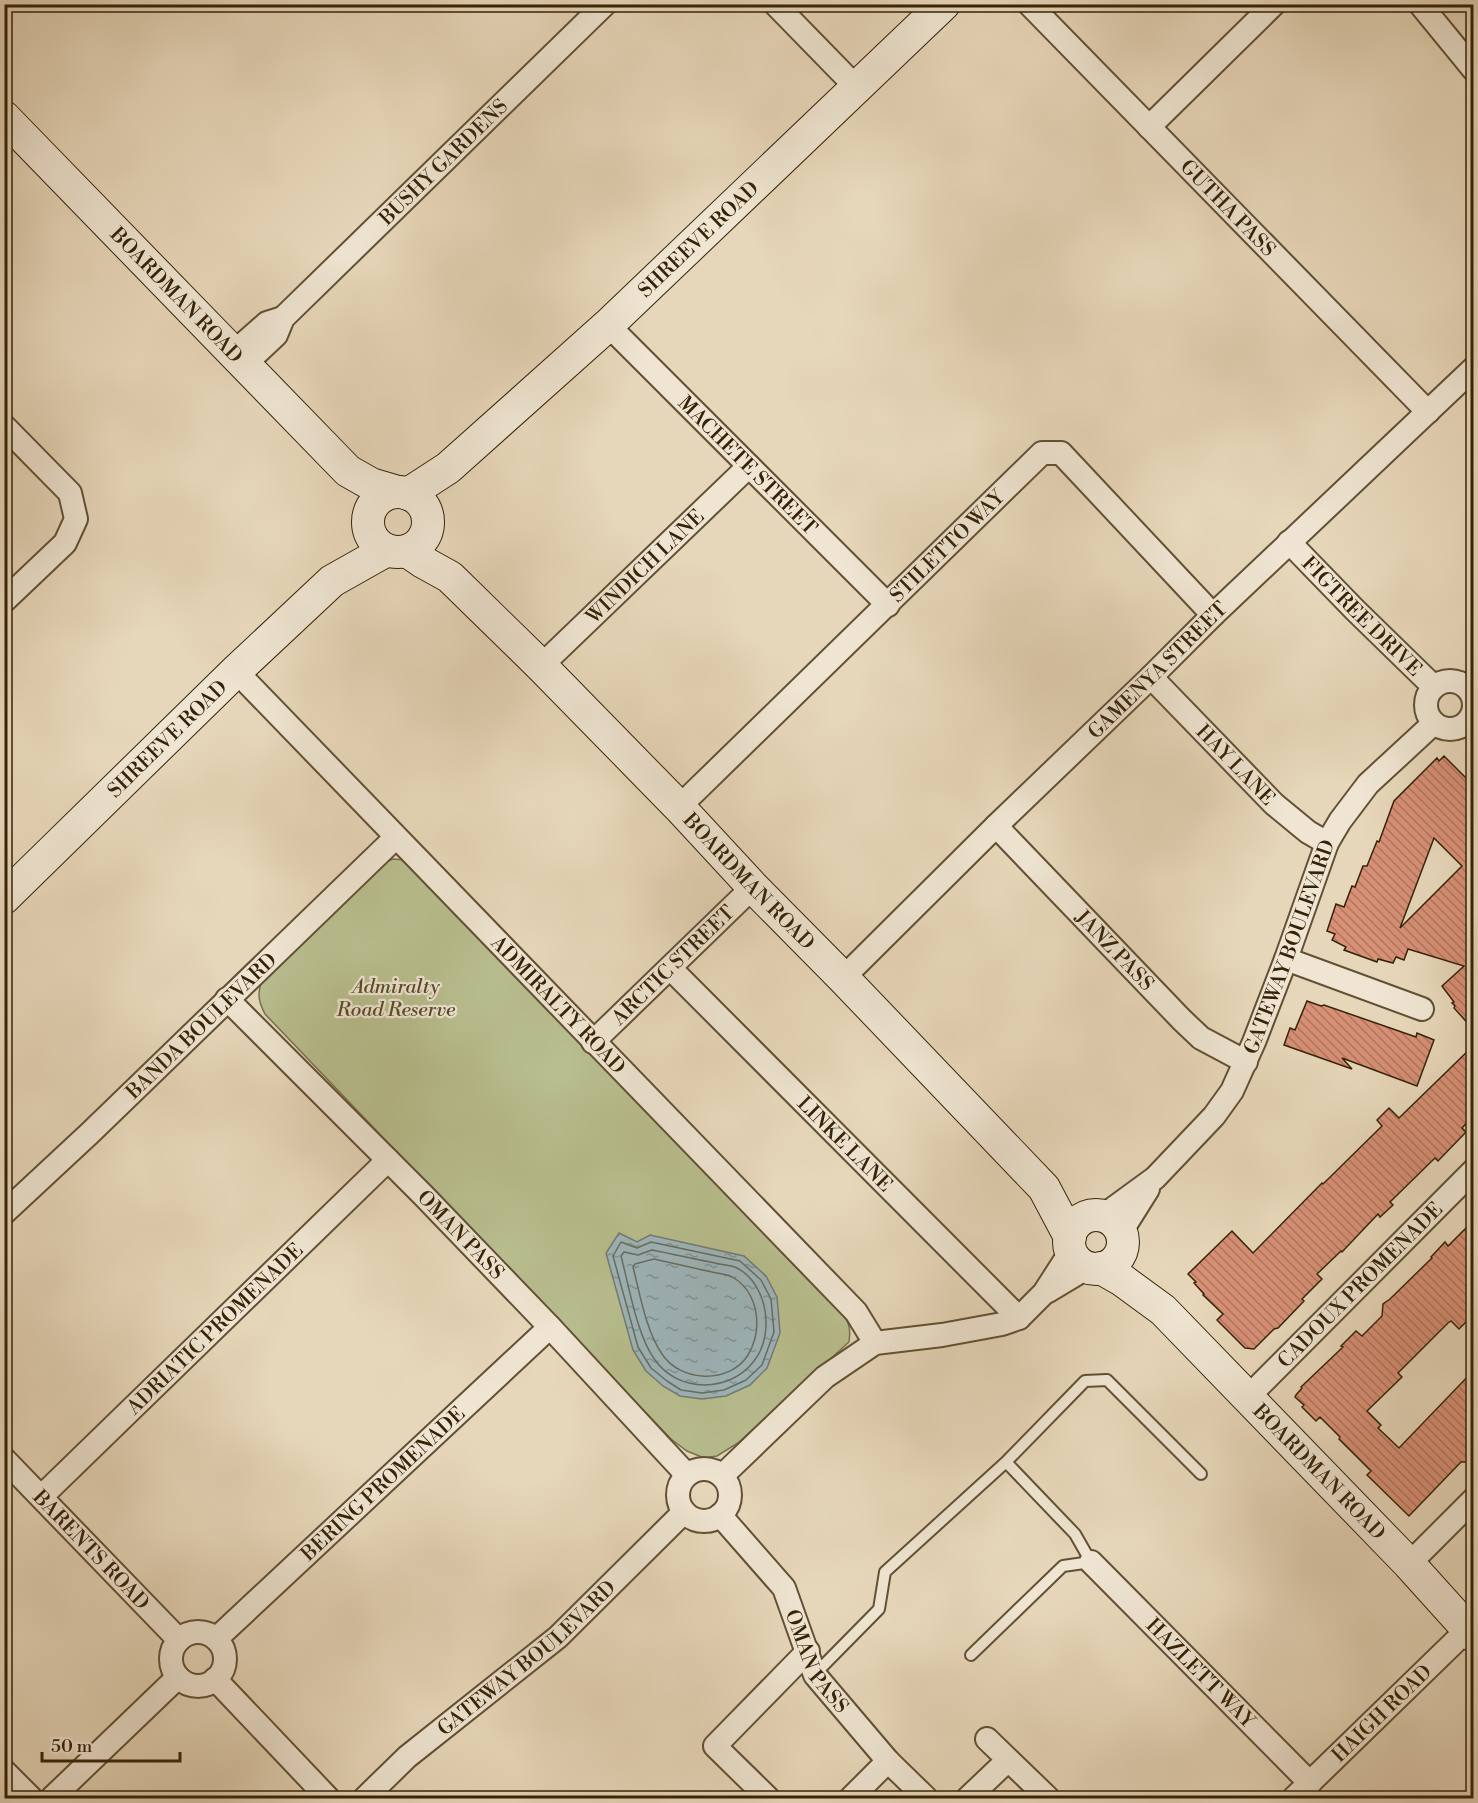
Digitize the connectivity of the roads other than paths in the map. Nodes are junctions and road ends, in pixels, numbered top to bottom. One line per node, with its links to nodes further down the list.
1 (605, 4): 12 (street, BUSHY GARDENS)
2 (775, 4): 8 (street)
3 (944, 4): 8 (street, SHREEVE ROAD)
4 (1029, 4): 10 (street, GUTHA PASS)
5 (1274, 4): 10 (street)
6 (1420, 4): 7 (street)
7 (1473, 70)
8 (857, 88): 11 (street, SHREEVE ROAD)
9 (4, 117): 12 (street, BOARDMAN ROAD)
10 (1149, 127): 14 (street, GUTHA PASS)
11 (608, 325): 16 (street, MACHETE STREET); 17 (street, SHREEVE ROAD)
12 (239, 359): 17 (street, BOARDMAN ROAD)
13 (1473, 368): 14 (street, GAMENYA STREET)
14 (1428, 412): 18 (street, GAMENYA STREET)
15 (4, 426): 19 (street)
16 (749, 466): 20 (street, MACHETE STREET); 22 (street, WINDICH LANE)
17 (399, 522): 22 (street, BOARDMAN ROAD); 23 (street, SHREEVE ROAD)
18 (1289, 542): 21 (street, GAMENYA STREET); 26 (street, FIGTREE DRIVE)
19 (4, 601)
20 (888, 605): 21 (street, STILETTO WAY); 29 (street, STILETTO WAY)
21 (1212, 615): 24 (street, GAMENYA STREET)
22 (541, 666): 29 (street, BOARDMAN ROAD)
23 (236, 671): 31 (street, ADMIRALTY ROAD); 34 (street, SHREEVE ROAD)
24 (1151, 677): 30 (street, GAMENYA STREET); 32 (street, HAY LANE)
25 (1470, 685): 26 (street); 28 (street)
26 (1434, 687): 27 (street)
27 (1434, 723): 28 (street); 32 (street, GATEWAY BOULEVARD)
28 (1471, 724)
29 (679, 807): 33 (street, BOARDMAN ROAD)
30 (996, 826): 37 (street, GAMENYA STREET); 41 (street, JANZ PASS)
31 (396, 838): 38 (street, BANDA BOULEVARD); 40 (street, ADMIRALTY ROAD)
32 (1327, 843): 35 (street, GATEWAY BOULEVARD)
33 (753, 887): 36 (street, ARCTIC STREET); 37 (street, BOARDMAN ROAD)
34 (4, 898)
35 (1286, 959): 39 (street); 41 (street, GATEWAY BOULEVARD)
36 (670, 968): 40 (street, ARCTIC STREET); 49 (street, LINKE LANE)
37 (843, 978): 44 (street, BOARDMAN ROAD)
38 (227, 999): 42 (street, OMAN PASS); 45 (street, BANDA BOULEVARD)
39 (1422, 1009)
40 (593, 1042): 51 (street, ADMIRALTY ROAD)
41 (1246, 1062): 46 (street, GATEWAY BOULEVARD)
42 (388, 1160): 50 (street, OMAN PASS); 58 (street, ADRIATIC PROMENADE)
43 (1473, 1170): 52 (street, CADOUX PROMENADE)
44 (1044, 1188): 46 (street, BOARDMAN ROAD); 47 (street, BOARDMAN ROAD)
45 (4, 1212)
46 (1111, 1226): 47 (street); 47 (street); 48 (street, BOARDMAN ROAD)
47 (1082, 1256): 48 (street, BOARDMAN ROAD); 49 (street)
48 (1163, 1310): 52 (street, BOARDMAN ROAD)
49 (1018, 1318): 51 (street)
50 (550, 1327): 56 (street, OMAN PASS); 65 (street, BERING PROMENADE)
51 (875, 1343): 57 (street)
52 (1247, 1398): 63 (street, BOARDMAN ROAD)
53 (4, 1459): 58 (street, BARENTS ROAD)
54 (1006, 1462): 55 (lane); 62 (lane); 69 (lane)
55 (1201, 1474)
56 (687, 1475): 57 (street); 60 (street)
57 (722, 1476): 61 (street)
58 (41, 1497): 66 (street, BARENTS ROAD)
59 (1473, 1499): 63 (street)
60 (684, 1512): 61 (street); 80 (street, GATEWAY BOULEVARD)
61 (720, 1515): 67 (street, OMAN PASS)
62 (1091, 1562): 68 (lane); 76 (street, HAZLETT WAY)
63 (1409, 1564): 64 (street, BOARDMAN ROAD)
64 (1471, 1632): 76 (street, HAIGH ROAD)
65 (216, 1639): 66 (street); 71 (street)
66 (179, 1640): 70 (street)
67 (808, 1651): 69 (street, OMAN PASS); 81 (street)
68 (971, 1655)
69 (814, 1675): 74 (street, OMAN PASS)
70 (178, 1677): 71 (street); 78 (street)
71 (215, 1679): 79 (street)
72 (987, 1739): 73 (street)
73 (1008, 1760): 84 (street); 85 (street)
74 (888, 1761): 82 (street); 83 (street, OMAN PASS)
75 (4, 1771): 77 (street)
76 (1302, 1791)
77 (31, 1798)
78 (52, 1798)
79 (328, 1798)
80 (365, 1798)
81 (768, 1798)
82 (851, 1798)
83 (926, 1798)
84 (968, 1798)
85 (1048, 1798)

